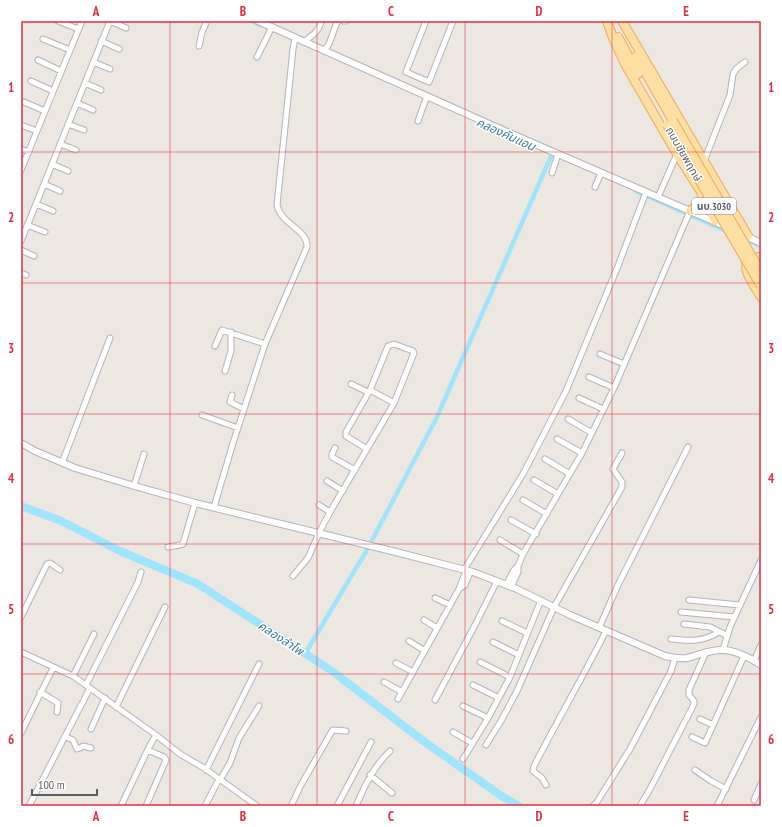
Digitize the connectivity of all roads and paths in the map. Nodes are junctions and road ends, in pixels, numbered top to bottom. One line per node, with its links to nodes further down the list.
1 (58, 21): 18 (street)
2 (82, 21): 18 (street)
3 (207, 21): 23 (street)
4 (258, 21): 17 (street)
5 (321, 21): 22 (street)
6 (339, 21): 26 (street)
7 (343, 21): 8 (street)
8 (346, 21)
9 (426, 21): 10 (street)
10 (453, 21)
11 (607, 21): 52 (main road)
12 (611, 21): 43 (main road, ถนนชัยพฤกษ์ / นบ.3030)
13 (618, 21): 43 (main road, ถนนชัยพฤกษ์ / นบ.3030)
14 (622, 21): 54 (main road)
15 (108, 22): 16 (street); 21 (street)
16 (126, 28)
17 (271, 28): 20 (street); 27 (street)
18 (78, 29): 25 (street)
19 (43, 39): 25 (street)
20 (295, 39): 22 (street); 85 (street)
21 (101, 42): 24 (street); 29 (street)
22 (304, 42): 26 (street)
23 (199, 46)
24 (119, 48)
25 (70, 50): 32 (street)
26 (324, 51): 37 (street)
27 (257, 57)
28 (38, 60): 32 (street)
29 (93, 62): 31 (street); 34 (street)
30 (745, 62): 54 (street)
31 (110, 69)
32 (61, 71): 36 (street)
33 (31, 81): 36 (street)
34 (85, 83): 35 (street); 39 (street)
35 (101, 90)
36 (53, 91): 41 (street)
37 (426, 97): 42 (street); 53 (street)
38 (24, 102): 41 (street)
39 (77, 103): 40 (street); 44 (street)
40 (93, 110)
41 (45, 111): 47 (street)
42 (418, 121)
43 (670, 123): 80 (main road, ถนนชัยพฤกษ์ / นบ.3030, bridge); 81 (main road, ถนนชัยพฤกษ์ / นบ.3030, bridge)
44 (68, 124): 46 (street); 48 (street)
45 (21, 125): 47 (street)
46 (84, 130)
47 (37, 131): 51 (street)
48 (60, 144): 50 (street); 55 (street)
49 (21, 149): 51 (street)
50 (76, 150)
51 (28, 152): 56 (street)
52 (677, 154): 65 (main road); 66 (street)
53 (558, 155): 58 (street); 59 (street)
54 (704, 161): 64 (main road)
55 (52, 164): 57 (street); 60 (street)
56 (21, 170)
57 (68, 171)
58 (552, 173)
59 (601, 174): 61 (street); 63 (street)
60 (44, 184): 62 (street); 67 (street)
61 (596, 185)
62 (60, 191)
63 (646, 192): 66 (street); 134 (street)
64 (723, 193): 68 (main road); 74 (main road)
65 (703, 195): 68 (main road); 70 (main road)
66 (658, 197): 70 (street)
67 (36, 204): 69 (street); 72 (street)
68 (709, 206): 71 (main road)
69 (53, 211)
70 (688, 215): 71 (street); 88 (street)
71 (715, 221): 74 (street)
72 (27, 225): 73 (street); 75 (street)
73 (44, 232)
74 (748, 236): 76 (street)
75 (21, 241)
76 (761, 243)
77 (21, 250): 78 (street)
78 (34, 256)
79 (761, 258): 82 (main road)
80 (761, 272)
81 (761, 286)
82 (761, 297)
83 (231, 332): 85 (street); 86 (street); 89 (street)
84 (110, 338): 112 (street)
85 (265, 344): 97 (street)
86 (215, 346)
87 (600, 354): 88 (street)
88 (624, 364): 92 (street)
89 (225, 371)
90 (589, 377): 92 (street)
91 (351, 384): 93 (street)
92 (614, 388): 98 (street)
93 (369, 391): 96 (street); 96 (street); 107 (street)
94 (232, 395): 97 (street)
95 (580, 398): 98 (street)
96 (394, 403): 107 (street)
97 (244, 409): 101 (street)
98 (603, 409): 102 (street)
99 (202, 414): 101 (street)
100 (568, 419): 102 (street)
101 (238, 428): 123 (street)
102 (592, 433): 108 (street)
103 (557, 440): 108 (street)
104 (21, 443): 112 (street)
105 (688, 447): 153 (street)
106 (335, 448): 113 (street)
107 (367, 449): 113 (street)
108 (582, 453): 114 (street)
109 (622, 453): 145 (street)
110 (144, 454): 117 (street)
111 (545, 459): 114 (street)
112 (62, 463): 117 (street)
113 (355, 470): 118 (street)
114 (570, 474): 119 (street)
115 (534, 480): 119 (street)
116 (327, 481): 118 (street)
117 (134, 486): 121 (street)
118 (343, 491): 124 (street)
119 (558, 494): 125 (street)
120 (522, 500): 125 (street)
121 (195, 503): 123 (street); 130 (street)
122 (319, 505): 124 (street)
123 (214, 507): 127 (street)
124 (330, 512): 127 (street)
125 (547, 514): 128 (street)
126 (511, 520): 128 (street)
127 (319, 533): 134 (street); 136 (street)
128 (536, 534): 131 (street)
129 (500, 540): 131 (street)
130 (168, 547)
131 (523, 554): 138 (street)
132 (761, 560): 143 (street)
133 (60, 570): 147 (street)
134 (467, 571): 137 (street); 142 (street)
135 (141, 572): 180 (street)
136 (293, 576)
137 (497, 581): 138 (street); 187 (street)
138 (508, 586): 140 (street)
139 (435, 598): 142 (street)
140 (541, 600): 145 (street); 156 (street)
141 (689, 600): 143 (street)
142 (450, 605): 152 (street)
143 (740, 605): 148 (street)
144 (165, 607): 190 (street)
145 (554, 607): 153 (street); 205 (street)
146 (681, 612): 148 (street)
147 (21, 617)
148 (734, 617): 158 (street)
149 (424, 620): 152 (street)
150 (502, 621): 156 (street)
151 (684, 624): 155 (street)
152 (437, 628): 164 (street)
153 (599, 628): 154 (street)
154 (606, 631): 169 (street); 215 (street)
155 (719, 632): 158 (street); 159 (street)
156 (528, 633): 167 (street)
157 (94, 634): 177 (street)
158 (726, 635): 163 (street)
159 (671, 639)
160 (409, 642): 164 (street)
161 (493, 642): 167 (street)
162 (761, 645): 170 (street)
163 (723, 650): 166 (street); 168 (street)
164 (425, 651): 176 (street)
165 (21, 652): 175 (street)
166 (706, 652): 169 (street); 228 (street)
167 (519, 654): 178 (street)
168 (744, 656): 170 (street); 195 (street)
169 (675, 658): 227 (street)
170 (754, 661): 174 (street)
171 (480, 662): 178 (street)
172 (396, 663): 176 (street)
173 (259, 664): 210 (street)
174 (761, 665)
175 (53, 668): 177 (street); 182 (street)
176 (413, 672): 183 (street)
177 (72, 676): 180 (street)
178 (510, 677): 185 (street)
179 (384, 682): 183 (street)
180 (88, 686): 184 (street); 201 (street)
181 (473, 686): 185 (street)
182 (40, 692): 191 (street); 199 (street)
183 (402, 692): 186 (street)
184 (105, 698): 190 (street); 196 (street)
185 (499, 698): 193 (street)
186 (398, 699)
187 (435, 700)
188 (259, 706): 213 (street)
189 (463, 706): 193 (street)
190 (116, 707): 200 (street)
191 (57, 712)
192 (761, 717): 216 (street)
193 (488, 718): 204 (street)
194 (700, 719): 195 (street)
195 (713, 725): 202 (street)
196 (90, 729)
197 (346, 731): 224 (street)
198 (453, 732): 204 (street)
199 (21, 733)
200 (156, 735): 207 (street); 210 (street)
201 (66, 737): 206 (street); 219 (street)
202 (692, 738)
203 (371, 742): 225 (street)
204 (472, 743): 209 (street)
205 (486, 745)
206 (91, 748)
207 (148, 750): 220 (street); 221 (street)
208 (390, 750): 212 (street)
209 (463, 759)
210 (206, 770): 213 (street)
211 (695, 770): 216 (street)
212 (370, 775): 217 (street); 226 (street)
213 (220, 780): 222 (street); 223 (street)
214 (761, 784): 218 (street)
215 (546, 785)
216 (726, 789): 229 (street)
217 (392, 792)
218 (754, 800)
219 (29, 806)
220 (121, 806)
221 (146, 806)
222 (204, 806)
223 (257, 806)
224 (291, 806)
225 (337, 806)
226 (356, 806)
227 (593, 806)
228 (640, 806)
229 (717, 806)

